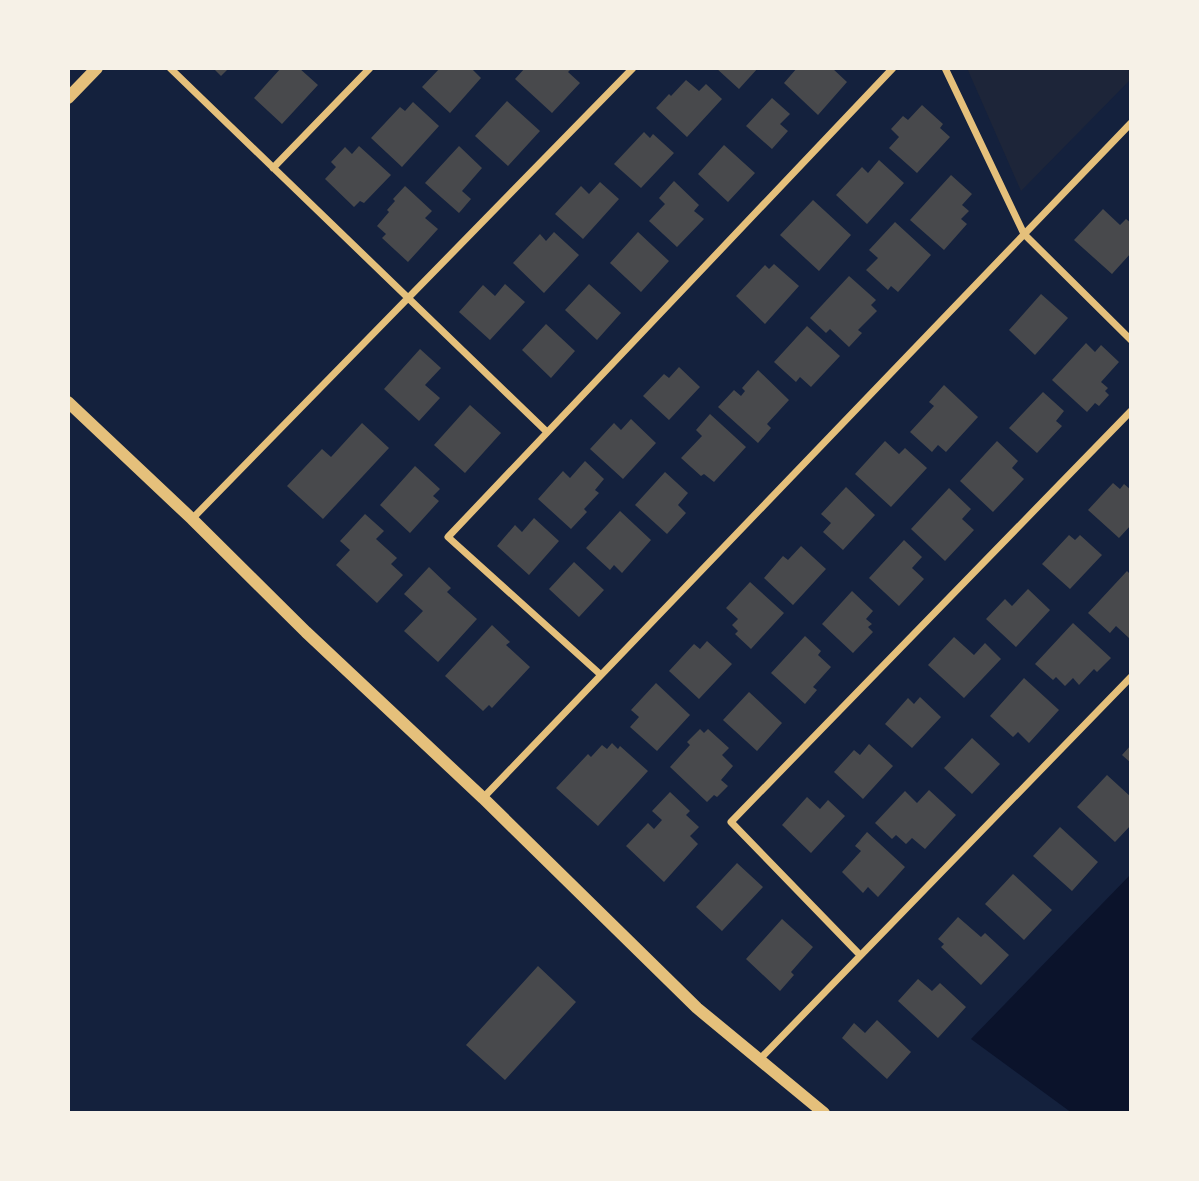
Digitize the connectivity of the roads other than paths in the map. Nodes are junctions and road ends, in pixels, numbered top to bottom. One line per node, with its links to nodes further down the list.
1 (97, 68): 7 (street)
2 (170, 68): 9 (street)
3 (370, 68): 9 (street)
4 (633, 68): 11 (street)
5 (893, 68): 15 (street)
6 (945, 68): 10 (street)
7 (68, 98)
8 (1131, 123): 10 (street)
9 (273, 167): 11 (street)
10 (1024, 234): 12 (street); 17 (street)
11 (408, 298): 15 (street); 16 (street)
12 (1131, 340)
13 (68, 402): 16 (street)
14 (1131, 411): 20 (street)
15 (547, 432): 17 (street)
16 (192, 519): 19 (street)
17 (601, 675): 19 (street)
18 (1131, 677): 20 (street)
19 (482, 798): 21 (street)
20 (860, 955): 21 (street)
21 (759, 1060): 22 (street)
22 (824, 1113)

